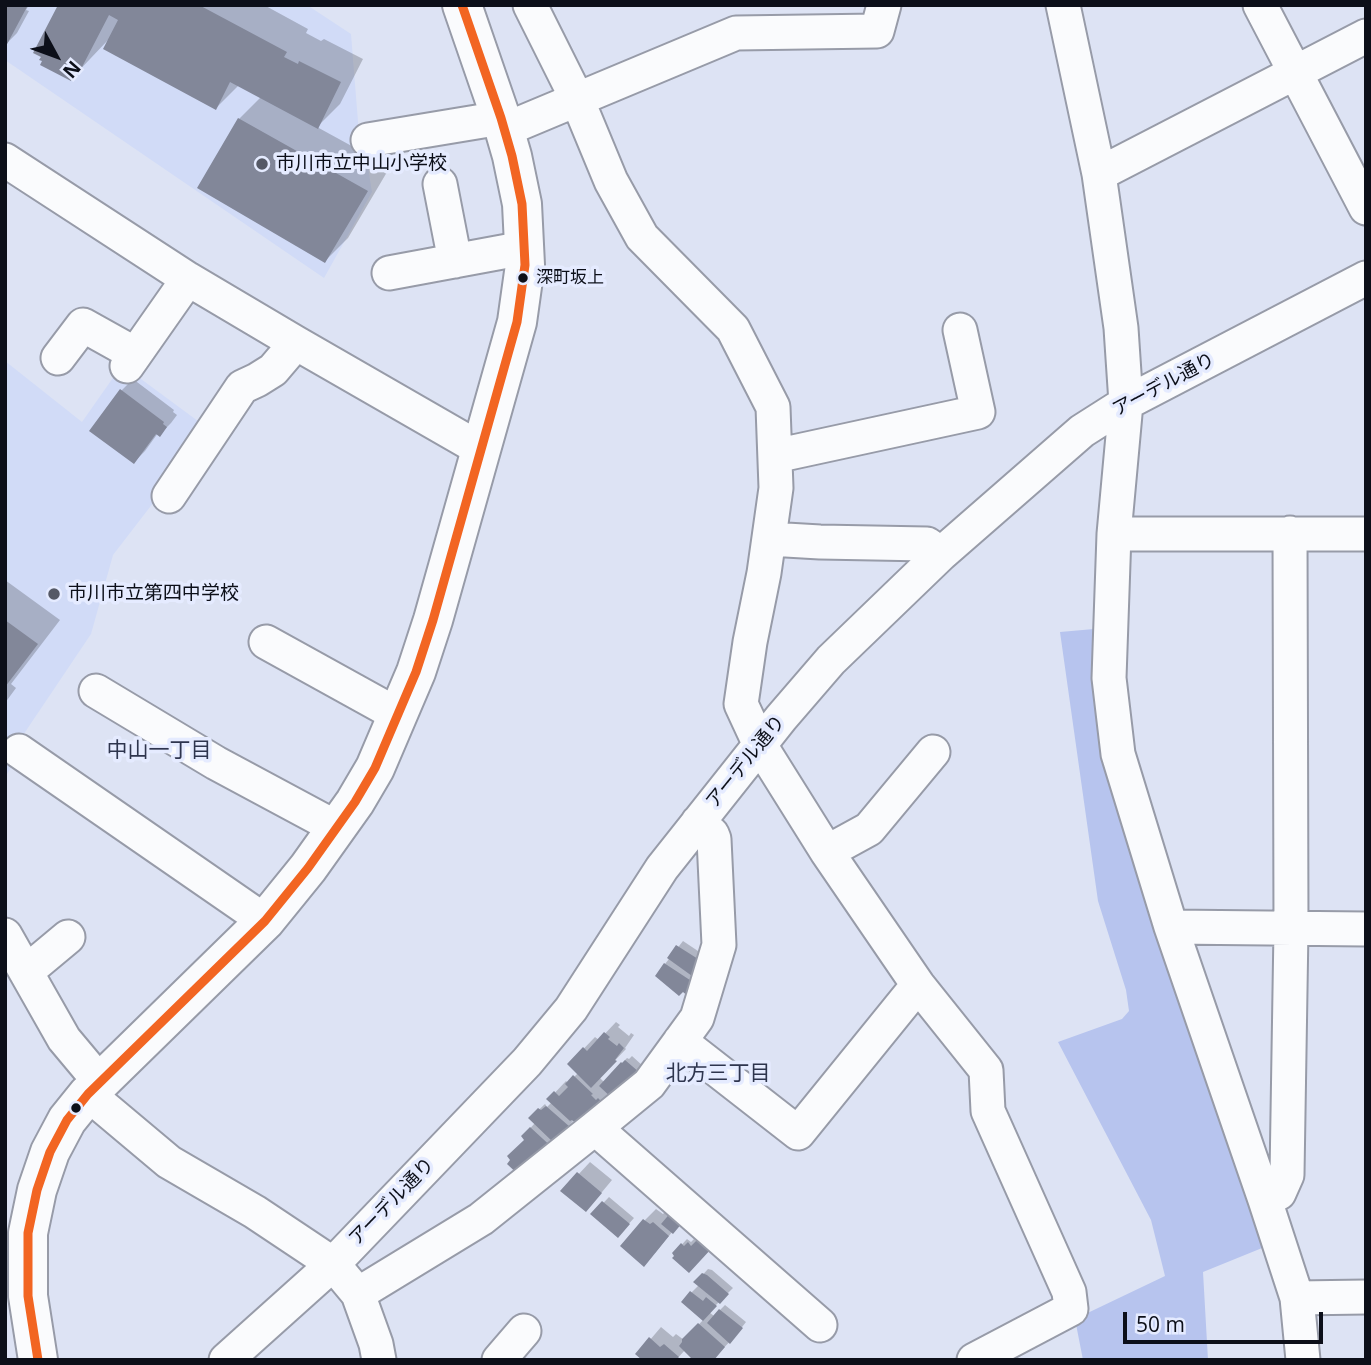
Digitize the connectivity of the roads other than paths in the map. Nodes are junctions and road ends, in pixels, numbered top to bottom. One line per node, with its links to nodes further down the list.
1 (462, 5): 9 (main road)
2 (530, 5): 8 (street)
3 (884, 5): 8 (street)
4 (1063, 5): 12 (street)
5 (1260, 5): 7 (street)
6 (1366, 36): 7 (street)
7 (1295, 73): 12 (street); 14 (street)
8 (577, 99): 9 (street); 25 (street)
9 (503, 124): 10 (street); 15 (main road)
10 (368, 140)
11 (5, 160): 18 (street)
12 (1099, 174): 23 (street)
13 (440, 184): 16 (street)
14 (1366, 208)
15 (524, 248): 16 (street); 24 (main road)
16 (455, 261): 17 (street)
17 (388, 273)
18 (188, 278): 21 (street); 22 (street)
19 (1366, 278): 23 (street, アーデル通り)
20 (960, 330): 25 (street)
21 (296, 343): 24 (street); 26 (street)
22 (58, 358)
23 (1126, 403): 28 (street); 31 (street, アーデル通り)
24 (482, 450): 34 (main road)
25 (775, 456): 30 (street)
26 (169, 496)
27 (1290, 533): 28 (street); 29 (street); 43 (street)
28 (1114, 534): 42 (street)
29 (1366, 534)
30 (769, 539): 31 (street); 35 (street)
31 (941, 554): 35 (street, アーデル通り)
32 (266, 642): 34 (street)
33 (96, 691): 38 (street)
34 (398, 715): 41 (main road)
35 (760, 745): 39 (street, アーデル通り); 40 (street)
36 (19, 751): 41 (street)
37 (933, 752): 40 (street)
38 (324, 821)
39 (698, 822): 49 (street); 53 (street, アーデル通り)
40 (827, 852): 48 (street)
41 (265, 921): 50 (main road)
42 (1171, 928): 43 (street); 52 (street)
43 (1291, 928): 44 (street); 52 (street)
44 (1366, 929)
45 (5, 935): 47 (street)
46 (68, 937): 47 (street)
47 (26, 972): 50 (street)
48 (918, 985): 49 (street); 63 (street)
49 (680, 1041): 51 (street)
50 (94, 1088): 53 (street); 59 (main road)
51 (595, 1128): 54 (street); 57 (street)
52 (1265, 1200): 56 (street)
53 (333, 1264): 54 (street); 60 (street, アーデル通り)
54 (358, 1294): 61 (street)
55 (1366, 1297): 56 (street)
56 (1297, 1298): 64 (street)
57 (820, 1325)
58 (524, 1331): 62 (street)
59 (38, 1360)
60 (226, 1360)
61 (379, 1360)
62 (499, 1360)
63 (974, 1360)
64 (1303, 1360)

